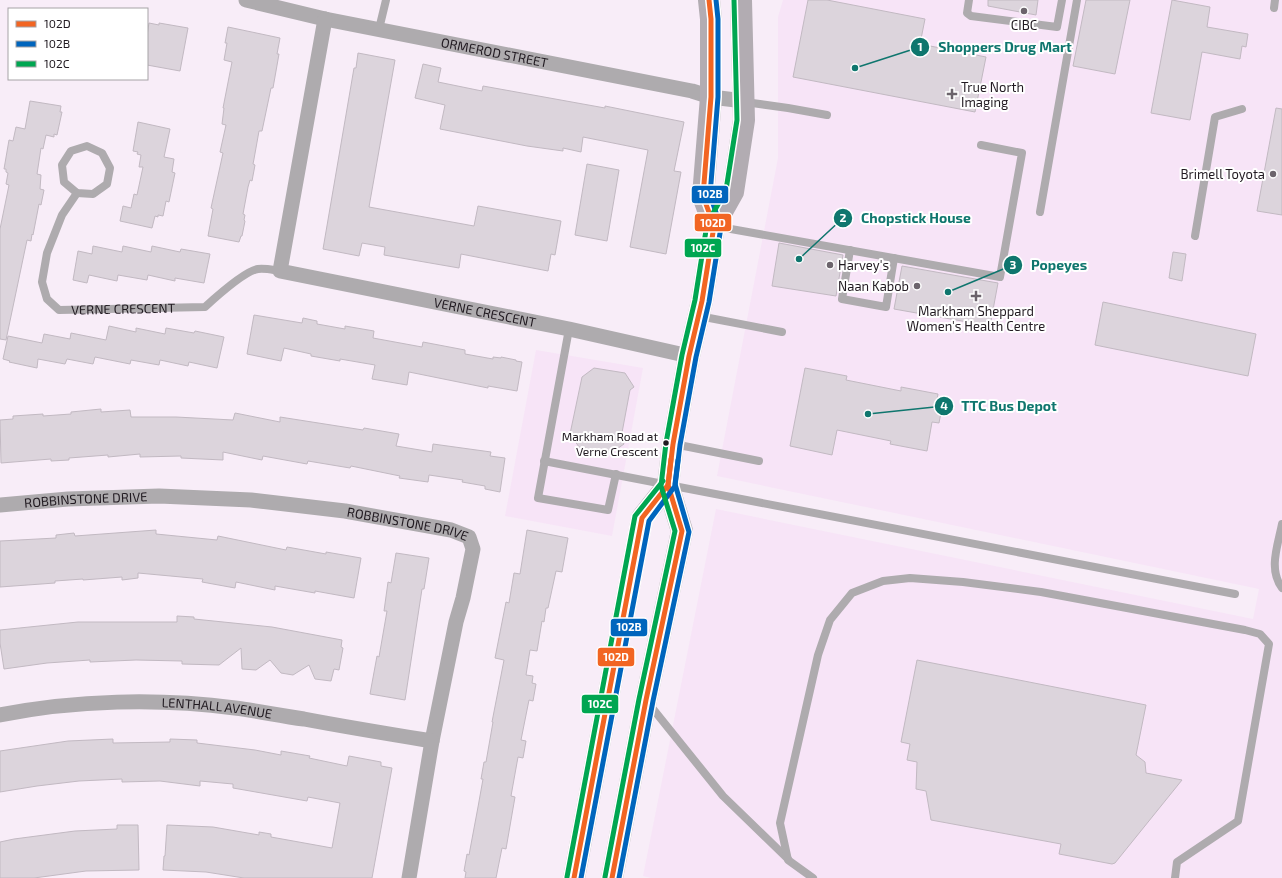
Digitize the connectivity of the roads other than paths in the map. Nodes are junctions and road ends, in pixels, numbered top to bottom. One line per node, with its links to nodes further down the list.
1 (246, 0): 8 (street, ORMEROD STREET)
2 (386, 0): 9 (lane)
3 (709, 0): 10 (main road)
4 (741, 0): 11 (main road)
5 (968, 0): 6 (lane)
6 (1062, 0)
7 (1077, 0): 16 (lane)
8 (325, 19): 9 (street, ORMEROD STREET); 21 (street)
9 (379, 29): 10 (street, ORMEROD STREET)
10 (711, 97): 11 (street, ORMEROD STREET); 17 (main road)
11 (744, 101): 13 (lane); 17 (main road)
12 (1242, 109): 18 (lane)
13 (827, 115)
14 (981, 144): 20 (lane)
15 (77, 193): 15 (lane); 21 (lane, VERNE CRESCENT)
16 (1040, 212)
17 (714, 226): 19 (lane); 22 (main road)
18 (1195, 236)
19 (850, 250): 20 (lane); 20 (lane)
20 (894, 258)
21 (280, 271): 23 (street, VERNE CRESCENT)
22 (699, 316): 24 (lane); 25 (main road)
23 (569, 329): 25 (street, VERNE CRESCENT); 28 (lane)
24 (782, 332)
25 (689, 356): 26 (main road)
26 (673, 444): 27 (lane); 30 (main road)
27 (759, 460)
28 (544, 461): 29 (lane); 29 (lane)
29 (616, 474): 30 (lane)
30 (668, 486): 34 (lane); 35 (main road); 40 (main road)
31 (0, 505): 37 (street, ROBBINSTONE DRIVE)
32 (1282, 524): 33 (lane)
33 (1282, 588)
34 (1235, 594)
35 (646, 700): 38 (lane); 41 (main road)
36 (0, 715): 37 (street, LENTHALL AVENUE)
37 (432, 741): 39 (street, ROBBINSTONE DRIVE)
38 (788, 860): 42 (lane); 43 (lane)
39 (410, 878)
40 (574, 878)
41 (612, 878)
42 (813, 878)
43 (1175, 878)

